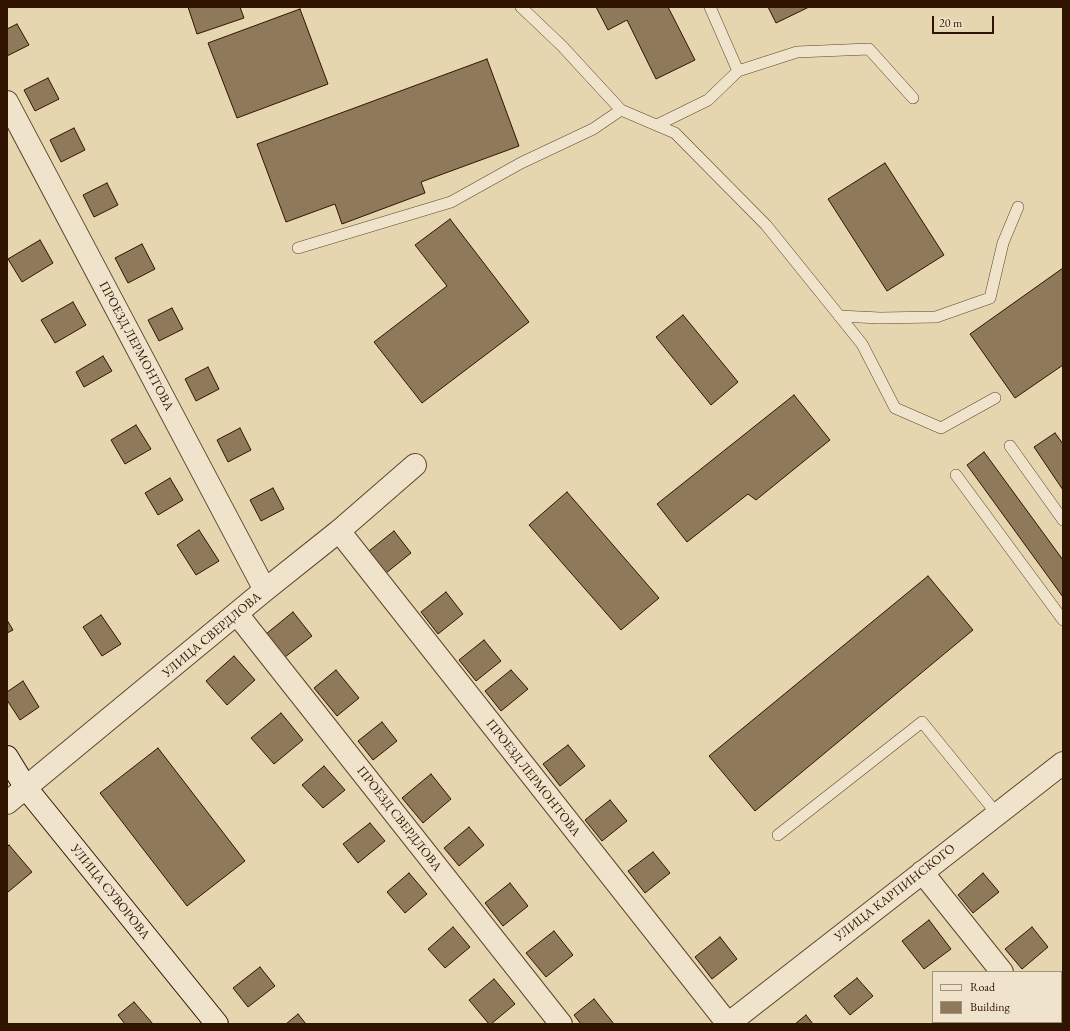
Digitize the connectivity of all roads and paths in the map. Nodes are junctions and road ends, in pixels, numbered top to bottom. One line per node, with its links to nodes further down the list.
1 (521, 7): 6 (lane)
2 (710, 7): 3 (lane)
3 (738, 70): 4 (lane); 7 (lane)
4 (913, 98)
5 (7, 102): 17 (street, ПРОЕЗД ЛЕРМОНТОВА)
6 (621, 110): 7 (lane); 9 (lane)
7 (657, 125): 10 (lane)
8 (1018, 207): 10 (lane)
9 (298, 248)
10 (839, 316): 11 (lane)
11 (995, 398)
12 (1010, 446): 15 (lane)
13 (415, 465): 16 (street, УЛИЦА СВЕРДЛОВА)
14 (956, 475): 19 (lane)
15 (1063, 520)
16 (339, 531): 17 (street, УЛИЦА СВЕРДЛОВА); 30 (street, ПРОЕЗД ЛЕРМОНТОВА)
17 (265, 590): 18 (street, УЛИЦА СВЕРДЛОВА)
18 (237, 614): 22 (street, УЛИЦА СВЕРДЛОВА); 29 (street, ПРОЕЗД СВЕРДЛОВА)
19 (1063, 620)
20 (7, 757): 22 (street, УЛИЦА СУВОРОВА)
21 (1063, 763): 24 (street, УЛИЦА КАРПИНСКОГО)
22 (26, 788): 23 (street, УЛИЦА СВЕРДЛОВА); 28 (street, УЛИЦА СУВОРОВА)
23 (7, 803)
24 (997, 814): 25 (lane); 26 (street, УЛИЦА КАРПИНСКОГО)
25 (778, 835)
26 (922, 872): 27 (street); 30 (street, УЛИЦА КАРПИНСКОГО)
27 (1001, 971)
28 (217, 1024)
29 (561, 1024)
30 (728, 1024)

